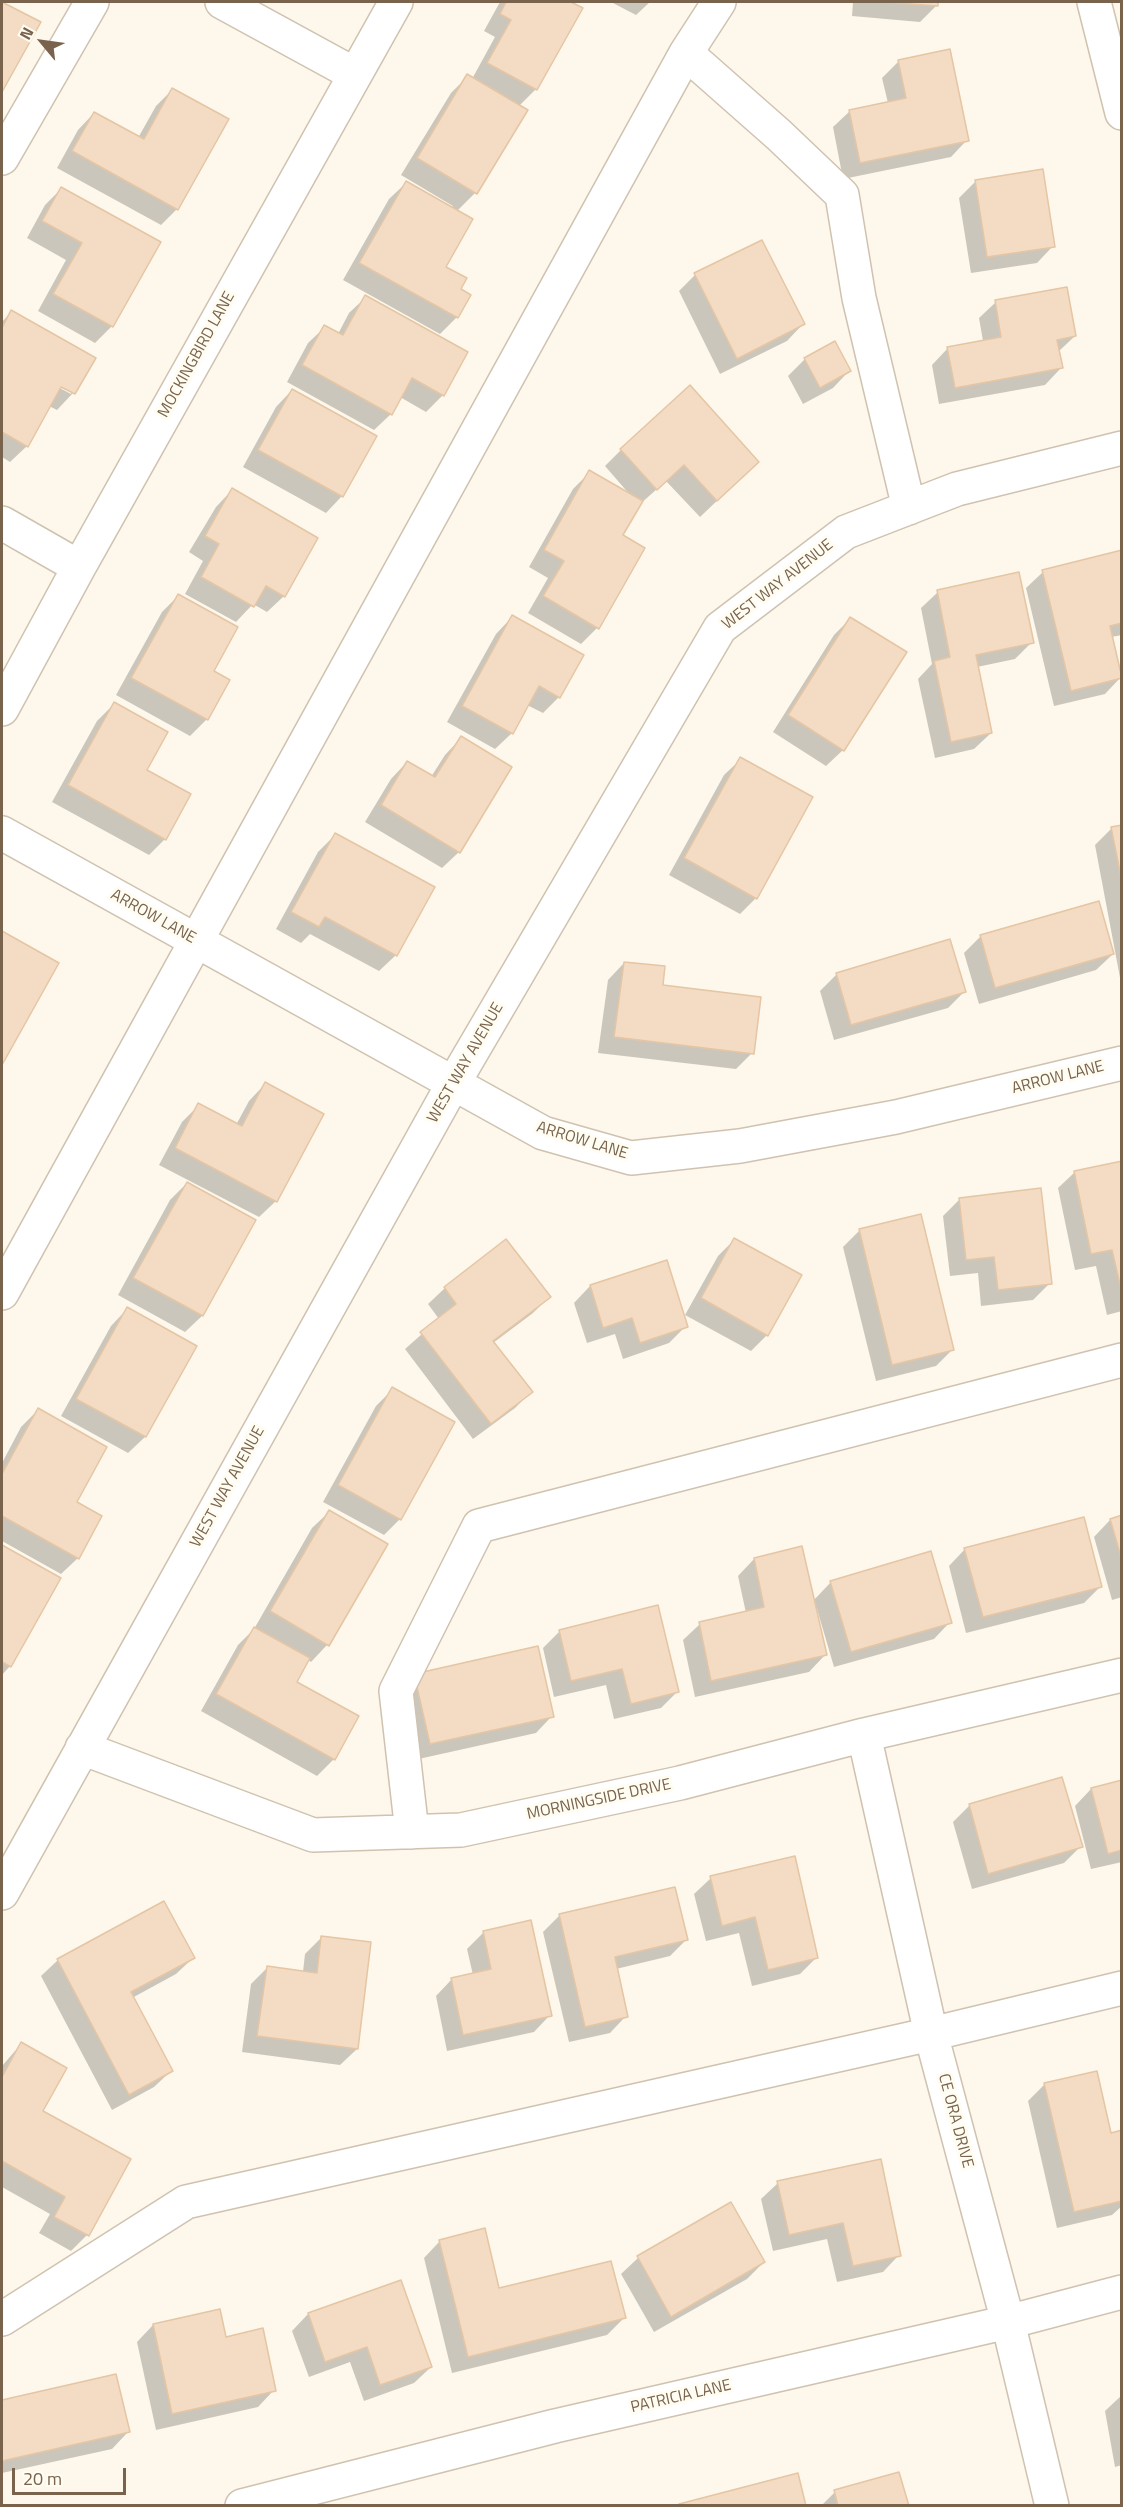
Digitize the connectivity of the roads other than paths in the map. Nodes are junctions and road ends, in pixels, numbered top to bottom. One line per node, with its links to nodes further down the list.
1 (92, 2): 9 (street)
2 (222, 2): 7 (street)
3 (396, 2): 7 (street, MOCKINGBIRD LANE)
4 (719, 2): 6 (street)
5 (1094, 2): 8 (street)
6 (686, 53): 11 (street); 16 (street)
7 (354, 74): 13 (street, MOCKINGBIRD LANE)
8 (1122, 113)
9 (2, 158)
10 (1122, 448): 11 (street, WEST WAY AVENUE)
11 (909, 508): 18 (street, WEST WAY AVENUE)
12 (2, 523): 13 (street)
13 (79, 567): 14 (street, MOCKINGBIRD LANE)
14 (2, 710)
15 (2, 832): 16 (street, ARROW LANE)
16 (196, 941): 18 (street, ARROW LANE); 19 (street)
17 (1122, 1063): 18 (street, ARROW LANE)
18 (453, 1084): 23 (street, WEST WAY AVENUE)
19 (2, 1293)
20 (1122, 1360): 24 (street)
21 (1122, 1675): 22 (street, MORNINGSIDE DRIVE)
22 (864, 1735): 24 (street, MORNINGSIDE DRIVE); 27 (street, CE ORA DRIVE)
23 (82, 1748): 24 (street, MORNINGSIDE DRIVE); 25 (street, WEST WAY AVENUE)
24 (412, 1832)
25 (2, 1893)
26 (1122, 1988): 27 (street)
27 (932, 2034): 29 (street); 30 (street, CE ORA DRIVE)
28 (1122, 2292): 30 (street, PATRICIA LANE)
29 (2, 2319)
30 (1008, 2322): 31 (street, PATRICIA LANE); 32 (street, CE ORA DRIVE)
31 (242, 2505)
32 (1053, 2505)

